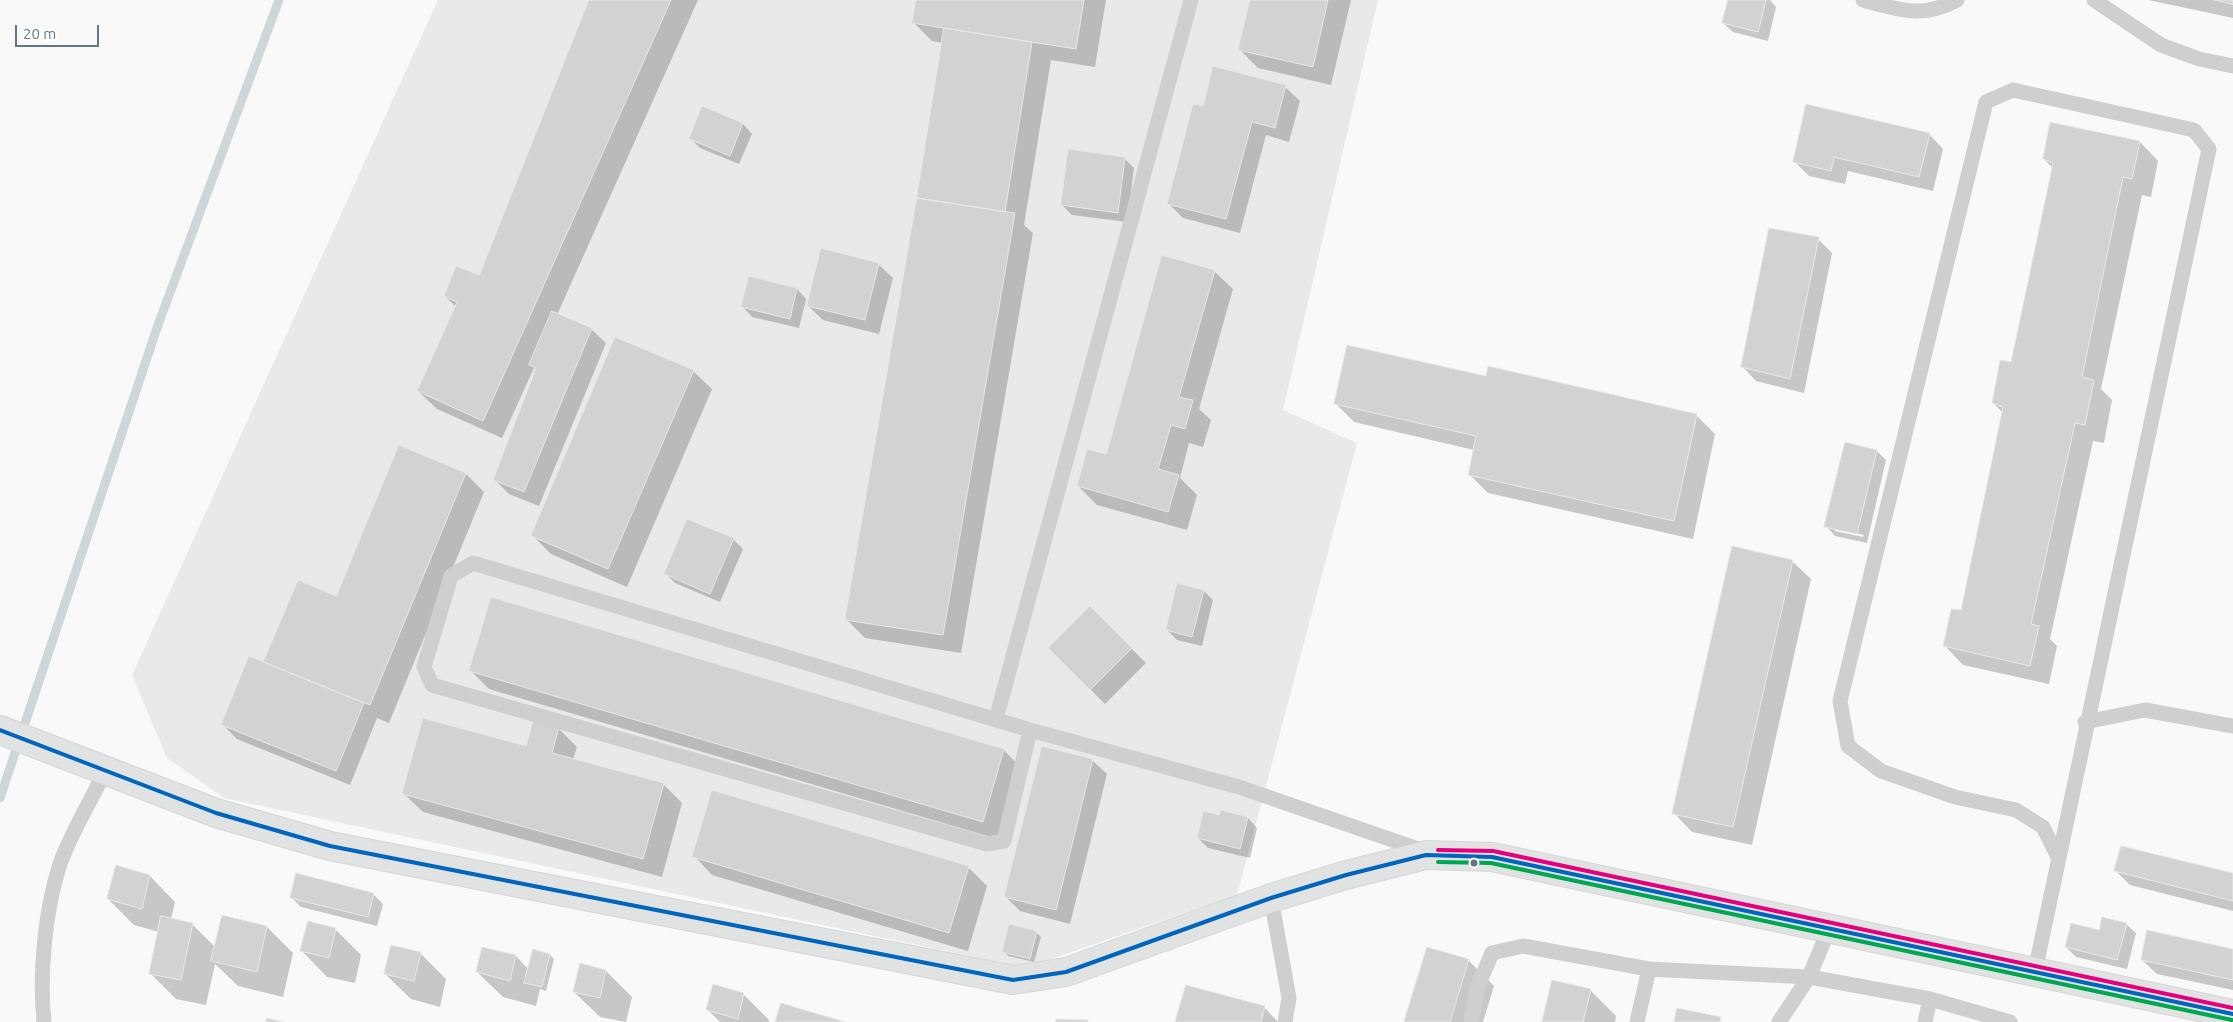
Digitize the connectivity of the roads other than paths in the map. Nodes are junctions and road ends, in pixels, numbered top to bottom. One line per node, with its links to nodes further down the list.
1 (1191, 0): 6 (lane)
2 (1863, 0): 3 (lane)
3 (1957, 0)
4 (2094, 0): 5 (lane)
5 (2233, 66)
6 (996, 719): 10 (lane); 10 (lane)
7 (2085, 722): 8 (lane); 13 (lane); 13 (lane)
8 (2233, 726)
9 (0, 730): 11 (main road)
10 (1030, 730): 12 (lane)
11 (105, 771): 14 (main road); 21 (lane)
12 (1438, 856): 14 (main road); 15 (main road)
13 (2058, 857): 17 (lane)
14 (1271, 898): 22 (lane)
15 (1828, 928): 17 (main road); 18 (lane)
16 (1649, 969): 18 (lane); 23 (lane); 24 (lane)
17 (2034, 971): 20 (main road)
18 (1809, 977): 19 (lane); 25 (lane)
19 (1930, 999): 26 (lane); 27 (lane)
20 (2230, 1016)
21 (44, 1022)
22 (1285, 1022)
23 (1471, 1022)
24 (1638, 1022)
25 (1779, 1022)
26 (1925, 1022)
27 (2010, 1022)

